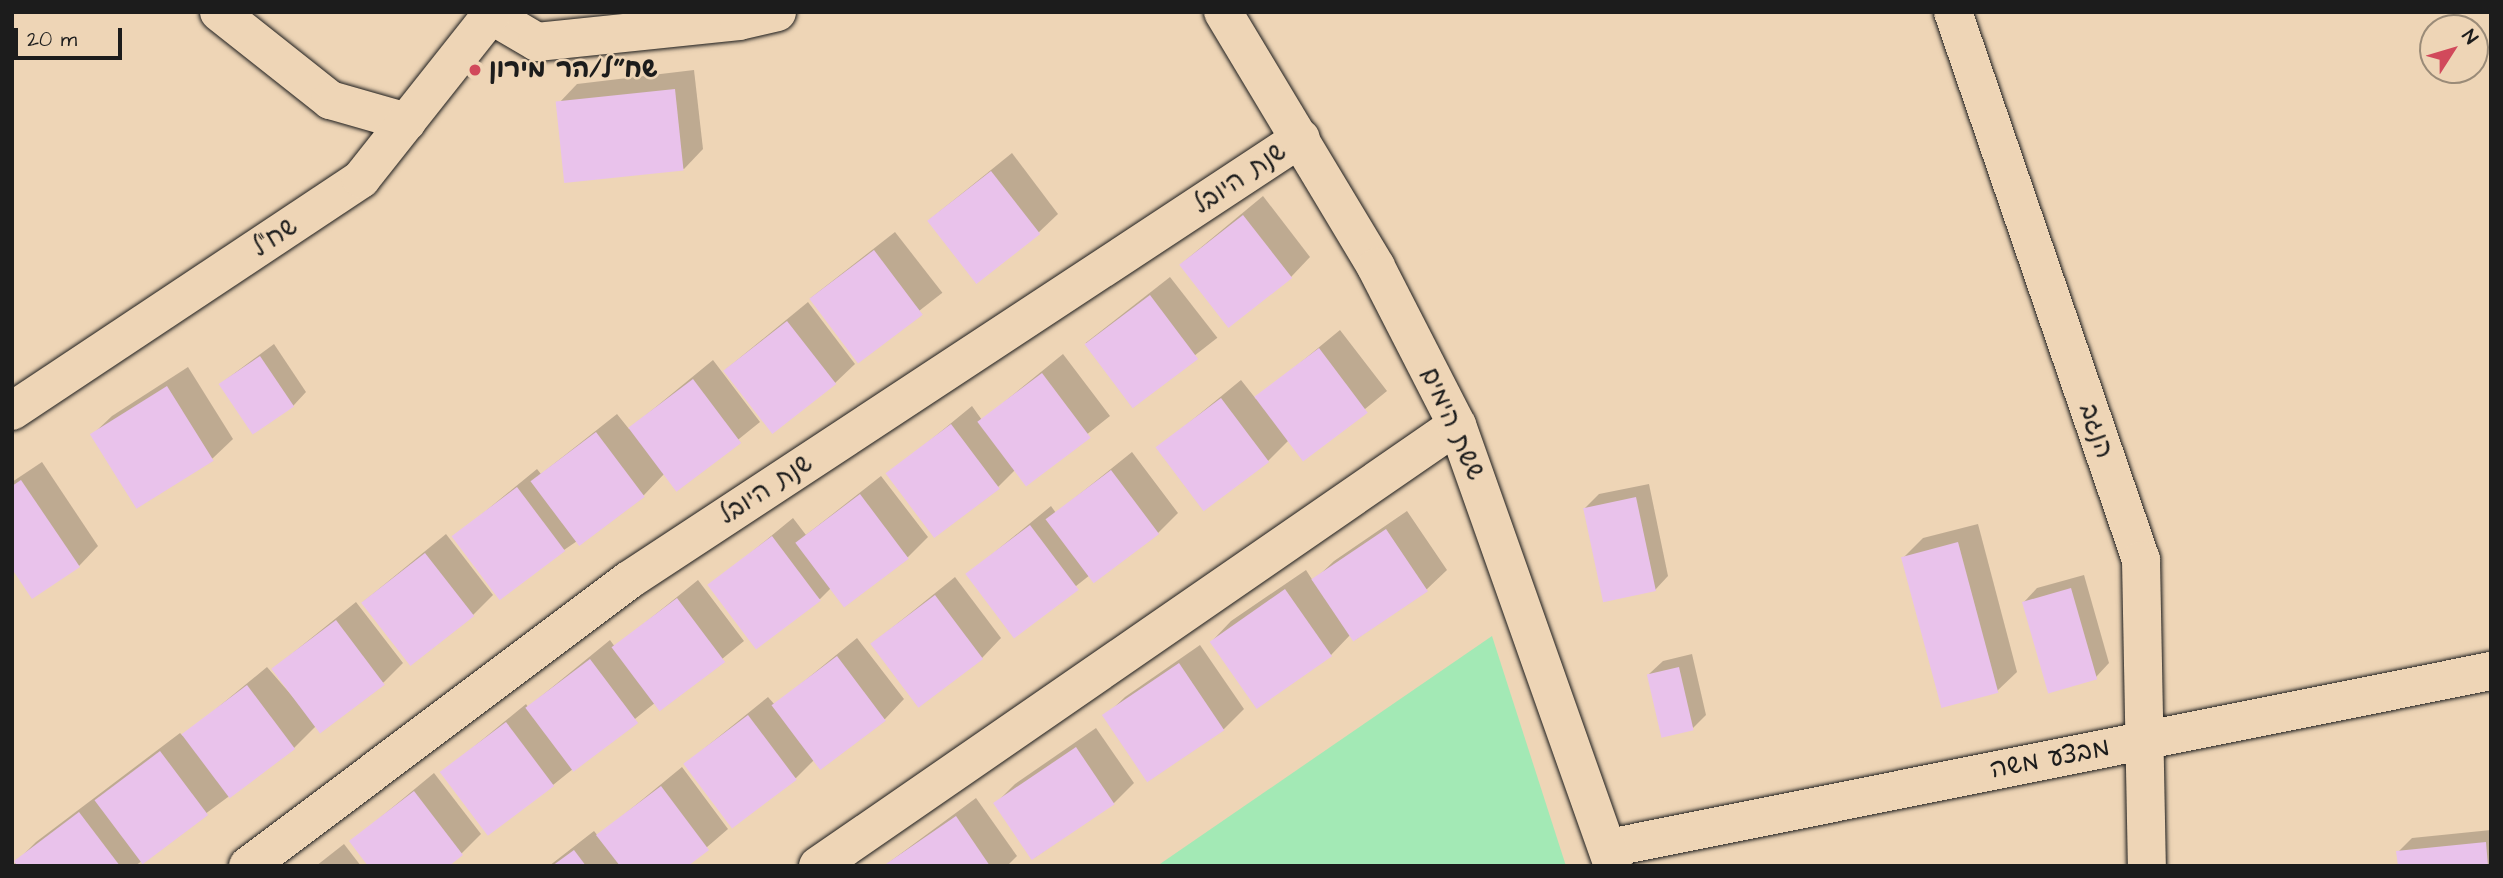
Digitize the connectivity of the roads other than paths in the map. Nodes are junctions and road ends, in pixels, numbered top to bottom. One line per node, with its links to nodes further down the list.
1 (219, 12): 6 (street)
2 (777, 12): 5 (street)
3 (1223, 12): 7 (street, ששת הימים)
4 (1953, 12): 11 (street, הנגב)
5 (491, 14): 6 (street, שח"ל)
6 (407, 122): 8 (street, שח"ל)
7 (1301, 138): 9 (street, ששת הימים); 13 (street, שנת היובל)
8 (12, 411)
9 (1457, 425): 12 (street, ששת הימים); 14 (street)
10 (2491, 671): 11 (street, מבצע משה)
11 (2141, 741): 12 (street, מבצע משה); 15 (street, הנגב)
12 (1611, 857)
13 (248, 866)
14 (818, 866)
15 (2147, 866)

